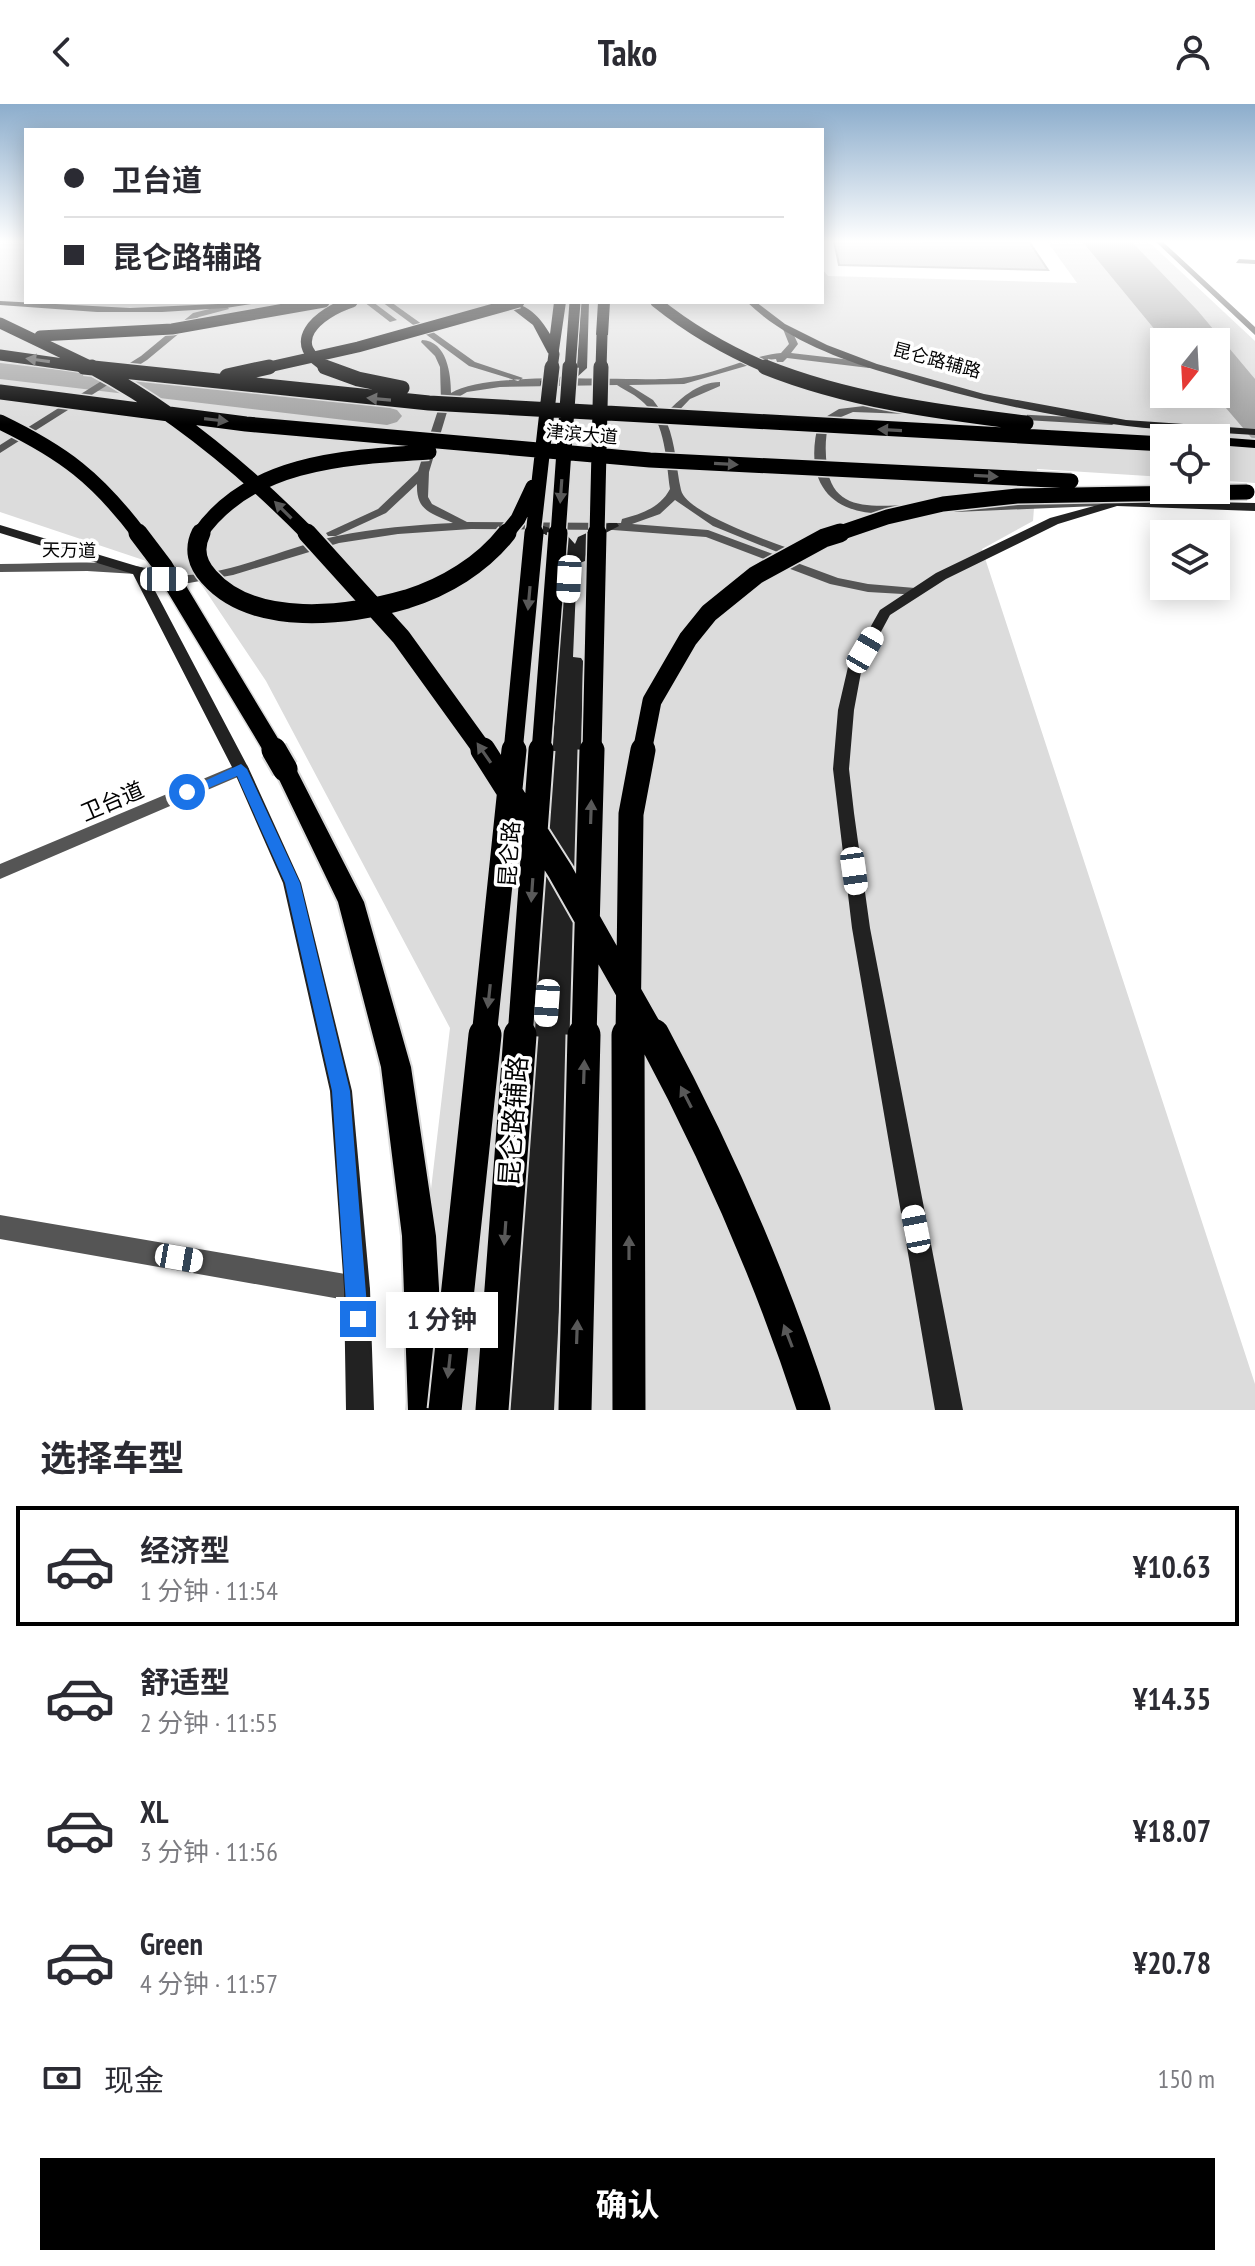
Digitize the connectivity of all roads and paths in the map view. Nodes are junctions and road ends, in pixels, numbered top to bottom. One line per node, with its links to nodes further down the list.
1 (1223, 302): 24 (street)
2 (1231, 302): 22 (street)
3 (0, 303): 19 (main road)
4 (246, 304): 18 (main road)
5 (313, 304): 25 (highway, bridge)
6 (348, 304): 35 (highway, bridge)
7 (371, 304): 33 (street)
8 (389, 304): 30 (street)
9 (512, 304): 34 (highway, bridge)
10 (513, 304): 26 (highway)
11 (560, 304): 26 (highway)
12 (575, 304): 70 (highway, 昆仑路, one-way to 70, bridge)
13 (585, 304): 30 (main road)
14 (594, 304): 31 (main road)
15 (604, 304): 73 (highway, one-way to 15, bridge)
16 (658, 304): 40 (highway, bridge)
17 (754, 304): 23 (main road, 昆仑路辅路)
18 (226, 307): 19 (main road); 20 (street)
19 (174, 310): 20 (street)
20 (196, 315): 45 (street)
21 (0, 323): 75 (highway, one-way to 21, bridge)
22 (1255, 324)
23 (787, 329): 28 (street); 29 (main road, 昆仑路辅路)
24 (1255, 332)
25 (0, 336)
26 (554, 354): 47 (highway, bridge)
27 (0, 355): 35 (highway, 津滨大道, one-way to 27, bridge)
28 (787, 355): 29 (street); 31 (street); 36 (street)
29 (874, 366): 38 (main road, 昆仑路辅路)
30 (543, 383): 31 (street); 33 (street)
31 (611, 383): 36 (street)
32 (0, 392): 46 (highway, 津滨大道, one-way to 46, bridge)
33 (446, 401): 48 (street)
34 (0, 406)
35 (690, 420): 41 (highway, 津滨大道, one-way to 35, bridge)
36 (664, 421): 50 (street)
37 (0, 422): 68 (highway, bridge)
38 (1126, 423): 39 (main road, 昆仑路辅路); 53 (street)
39 (1255, 432)
40 (1150, 435)
41 (1150, 443)
42 (1230, 443): 44 (highway)
43 (1230, 447): 44 (highway)
44 (1255, 447)
45 (0, 452)
46 (650, 460): 47 (highway, bridge); 49 (highway, 津滨大道, one-way to 49, bridge)
47 (540, 464): 69 (highway, one-way to 69, bridge)
48 (423, 472): 54 (street); 59 (street)
49 (1150, 486)
50 (675, 493): 56 (street); 60 (street)
51 (1230, 493): 52 (highway, bridge)
52 (1252, 497): 53 (main road); 74 (highway, one-way to 52, bridge)
53 (1116, 503): 61 (main road)
54 (471, 525): 55 (street); 59 (street)
55 (531, 526): 56 (street); 71 (main road, 昆仑路辅路)
56 (613, 526): 60 (street); 72 (main road, 昆仑路辅路)
57 (0, 529): 59 (main road)
58 (0, 568): 59 (street, 天万道)
59 (138, 571): 63 (main road)
60 (868, 588): 61 (street); 62 (street)
61 (915, 592): 62 (main road)
62 (885, 613): 76 (main road)
63 (241, 769): 64 (street, 卫台道); 66 (main road)
64 (0, 872)
65 (0, 1227): 66 (street)
66 (357, 1289): 67 (main road)
67 (360, 1410)
68 (427, 1410)
69 (445, 1410)
70 (492, 1410)
71 (520, 1410)
72 (540, 1410)
73 (575, 1410)
74 (629, 1410)
75 (814, 1410)
76 (949, 1410)

